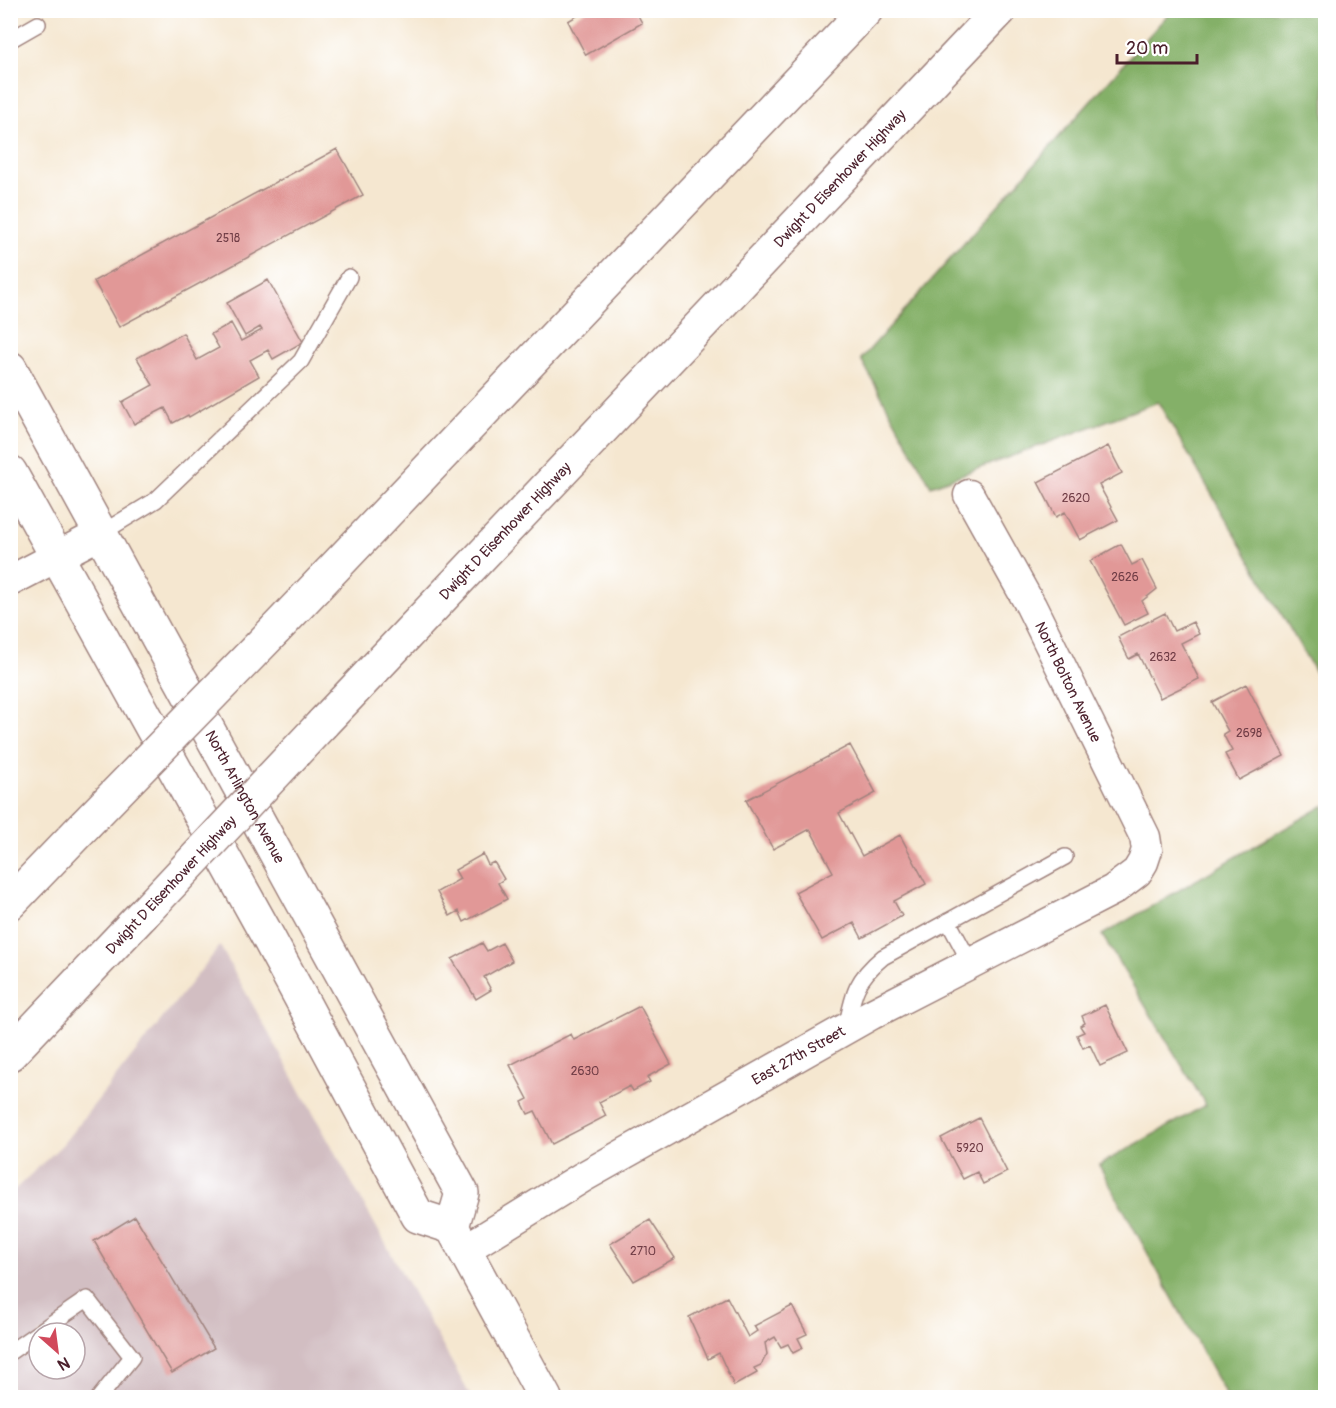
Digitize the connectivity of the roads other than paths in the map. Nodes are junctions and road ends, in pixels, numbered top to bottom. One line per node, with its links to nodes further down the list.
1 (866, 10): 14 (main road, bridge)
2 (1000, 10): 18 (main road, Dwight D Eisenhower Highway, bridge)
3 (38, 24): 4 (lane)
4 (10, 40)
5 (349, 277): 9 (lane)
6 (10, 368): 9 (main road, North Arlington Avenue)
7 (10, 472): 10 (main road)
8 (969, 495): 13 (street, North Bolton Avenue)
9 (100, 534): 10 (street); 19 (main road, North Arlington Avenue)
10 (58, 556): 11 (street); 19 (main road)
11 (10, 581)
12 (1065, 857): 15 (lane)
13 (1137, 872): 16 (street, East 27th Street)
14 (10, 903)
15 (948, 921): 16 (lane); 17 (lane)
16 (971, 964): 17 (street, East 27th Street)
17 (846, 1029): 19 (street, East 27th Street)
18 (10, 1054)
19 (458, 1239): 22 (main road)
20 (10, 1352): 21 (lane)
21 (99, 1398)
22 (545, 1398)

